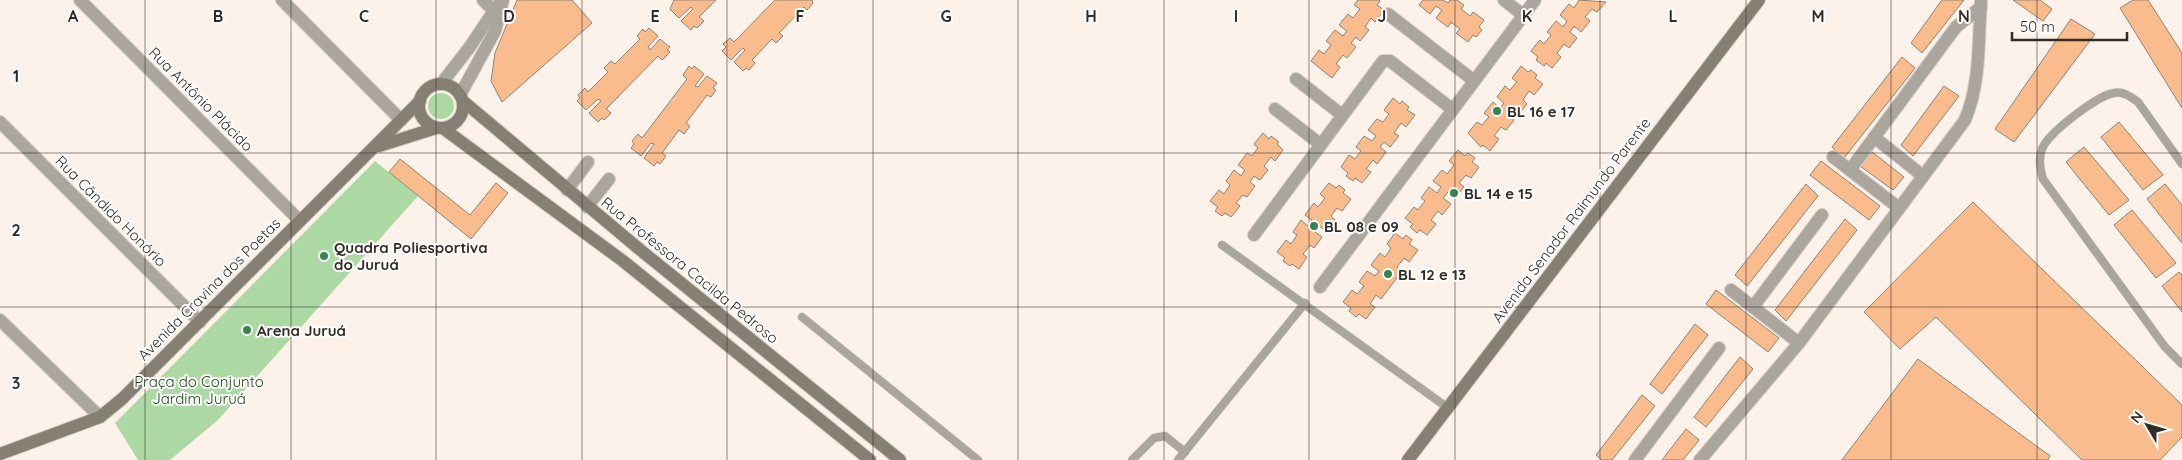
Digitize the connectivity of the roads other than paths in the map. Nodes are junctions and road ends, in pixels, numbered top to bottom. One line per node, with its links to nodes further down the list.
1 (80, 0): 36 (street, Rua Antônio Plácido)
2 (282, 0): 20 (street)
3 (483, 0): 9 (street)
4 (502, 0): 9 (street)
5 (1504, 0): 11 (street)
6 (1535, 0): 11 (street)
7 (1759, 0): 49 (street, Avenida Senador Raimundo Parente)
8 (1981, 3): 23 (street); 30 (street)
9 (497, 14): 14 (street); 15 (street)
10 (1388, 14): 13 (street)
11 (1524, 15): 13 (street)
12 (1296, 79): 19 (street)
13 (1474, 80): 18 (street)
14 (441, 84): 15 (street); 16 (street)
15 (462, 98): 22 (street); 32 (street, Rua Professora Cacilda Pedroso)
16 (420, 101): 20 (street, Avenida Cravina dos Poetas); 22 (street)
17 (1275, 109): 24 (street)
18 (1452, 109): 19 (street); 39 (street)
19 (1342, 115): 24 (street)
20 (400, 120): 25 (street, Avenida Cravina dos Poetas)
21 (0, 122): 45 (street, Rua Cândido Honório)
22 (440, 128): 25 (street, Avenida Cravina dos Poetas); 53 (street)
23 (1874, 138): 29 (street); 30 (street)
24 (1320, 144): 37 (street)
25 (372, 149): 36 (street, Avenida Cravina dos Poetas)
26 (1834, 158): 29 (street)
27 (588, 162): 32 (street)
28 (2182, 164): 48 (lane)
29 (1850, 170): 34 (street)
30 (1923, 176): 34 (street)
31 (609, 179): 33 (street)
32 (566, 190): 33 (street, Rua Professora Cacilda Pedroso)
33 (587, 207): 54 (street, Rua Professora Cacilda Pedroso)
34 (1899, 208): 46 (street)
35 (1822, 215): 42 (street)
36 (300, 221): 45 (street, Avenida Cravina dos Poetas)
37 (1254, 235)
38 (1222, 245): 41 (lane)
39 (1320, 287)
40 (1731, 290): 42 (street)
41 (1305, 303): 49 (lane); 51 (lane)
42 (1753, 307): 46 (street)
43 (802, 317): 55 (lane)
44 (0, 320): 50 (street)
45 (200, 322): 50 (street, Avenida Cravina dos Poetas)
46 (1799, 342): 60 (street)
47 (1719, 348): 59 (street)
48 (2182, 364)
49 (1448, 408): 58 (street, Avenida Senador Raimundo Parente)
50 (100, 417): 52 (street, Avenida Cravina dos Poetas)
51 (1185, 452): 56 (lane); 57 (lane)
52 (0, 454)
53 (870, 460)
54 (900, 460)
55 (978, 460)
56 (1132, 460)
57 (1178, 460)
58 (1408, 460)
59 (1635, 460)
60 (1700, 460)

